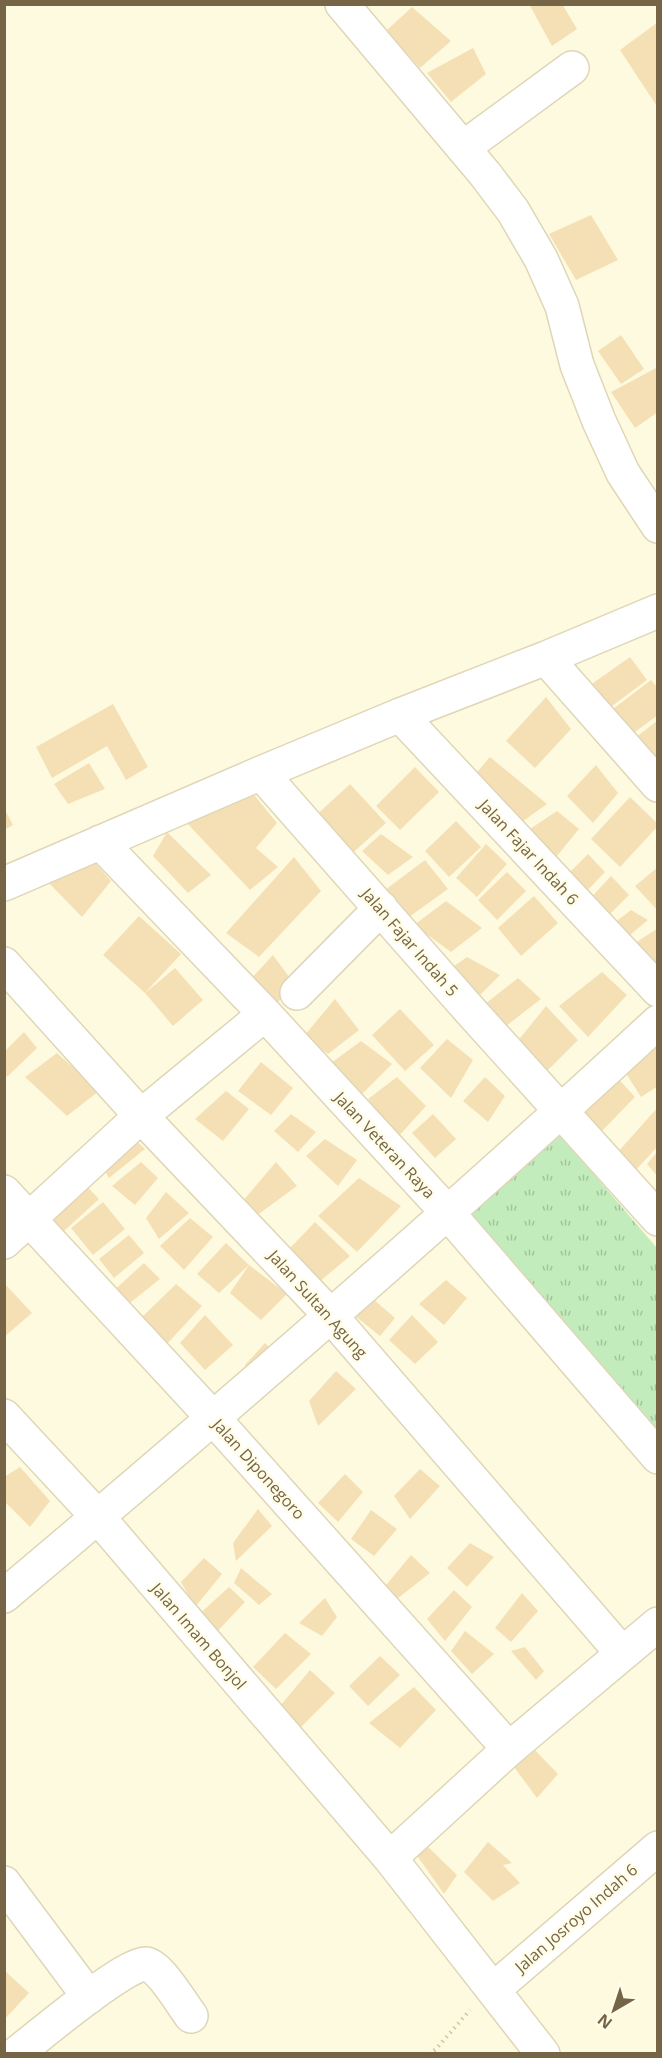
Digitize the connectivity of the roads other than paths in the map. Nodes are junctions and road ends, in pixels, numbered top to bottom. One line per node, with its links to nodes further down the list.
1 (342, 4): 3 (street)
2 (572, 68): 3 (street)
3 (463, 148): 4 (street)
4 (657, 526)
5 (657, 611): 6 (street)
6 (546, 658): 7 (street); 9 (street)
7 (400, 715): 8 (street); 14 (street, Jalan Fajar Indah 6)
8 (261, 773): 10 (street); 12 (street, Jalan Fajar Indah 5)
9 (657, 785)
10 (100, 842): 11 (street); 16 (street, Jalan Veteran Raya)
11 (4, 884)
12 (381, 908): 15 (street); 18 (street, Jalan Fajar Indah 5)
13 (4, 964): 19 (street, Jalan Sultan Agung)
14 (657, 990)
15 (297, 993)
16 (264, 1014): 19 (street); 21 (street, Jalan Veteran Raya)
17 (657, 1022): 18 (street)
18 (560, 1112): 21 (street); 23 (street, Jalan Fajar Indah 5)
19 (141, 1116): 22 (street); 25 (street, Jalan Sultan Agung)
20 (4, 1192): 22 (street, Jalan Diponegoro)
21 (447, 1212): 25 (street); 28 (street, Jalan Veteran Raya)
22 (29, 1219): 24 (street); 27 (street, Jalan Diponegoro)
23 (657, 1219)
24 (4, 1242)
25 (330, 1315): 27 (street); 32 (street, Jalan Sultan Agung)
26 (4, 1416): 29 (street, Jalan Imam Bonjol)
27 (214, 1419): 29 (street); 33 (street, Jalan Diponegoro)
28 (657, 1457)
29 (98, 1518): 30 (street); 35 (street, Jalan Imam Bonjol)
30 (4, 1596)
31 (657, 1624): 32 (street)
32 (622, 1653): 33 (street)
33 (509, 1749): 35 (street)
34 (657, 1848): 37 (street, Jalan Josroyo Indah 6)
35 (390, 1858): 37 (street, Jalan Imam Bonjol)
36 (4, 1883): 38 (street)
37 (492, 1986): 41 (street, Jalan Imam Bonjol)
38 (89, 1996): 39 (street); 40 (street)
39 (191, 2016)
40 (16, 2054)
41 (543, 2054)

